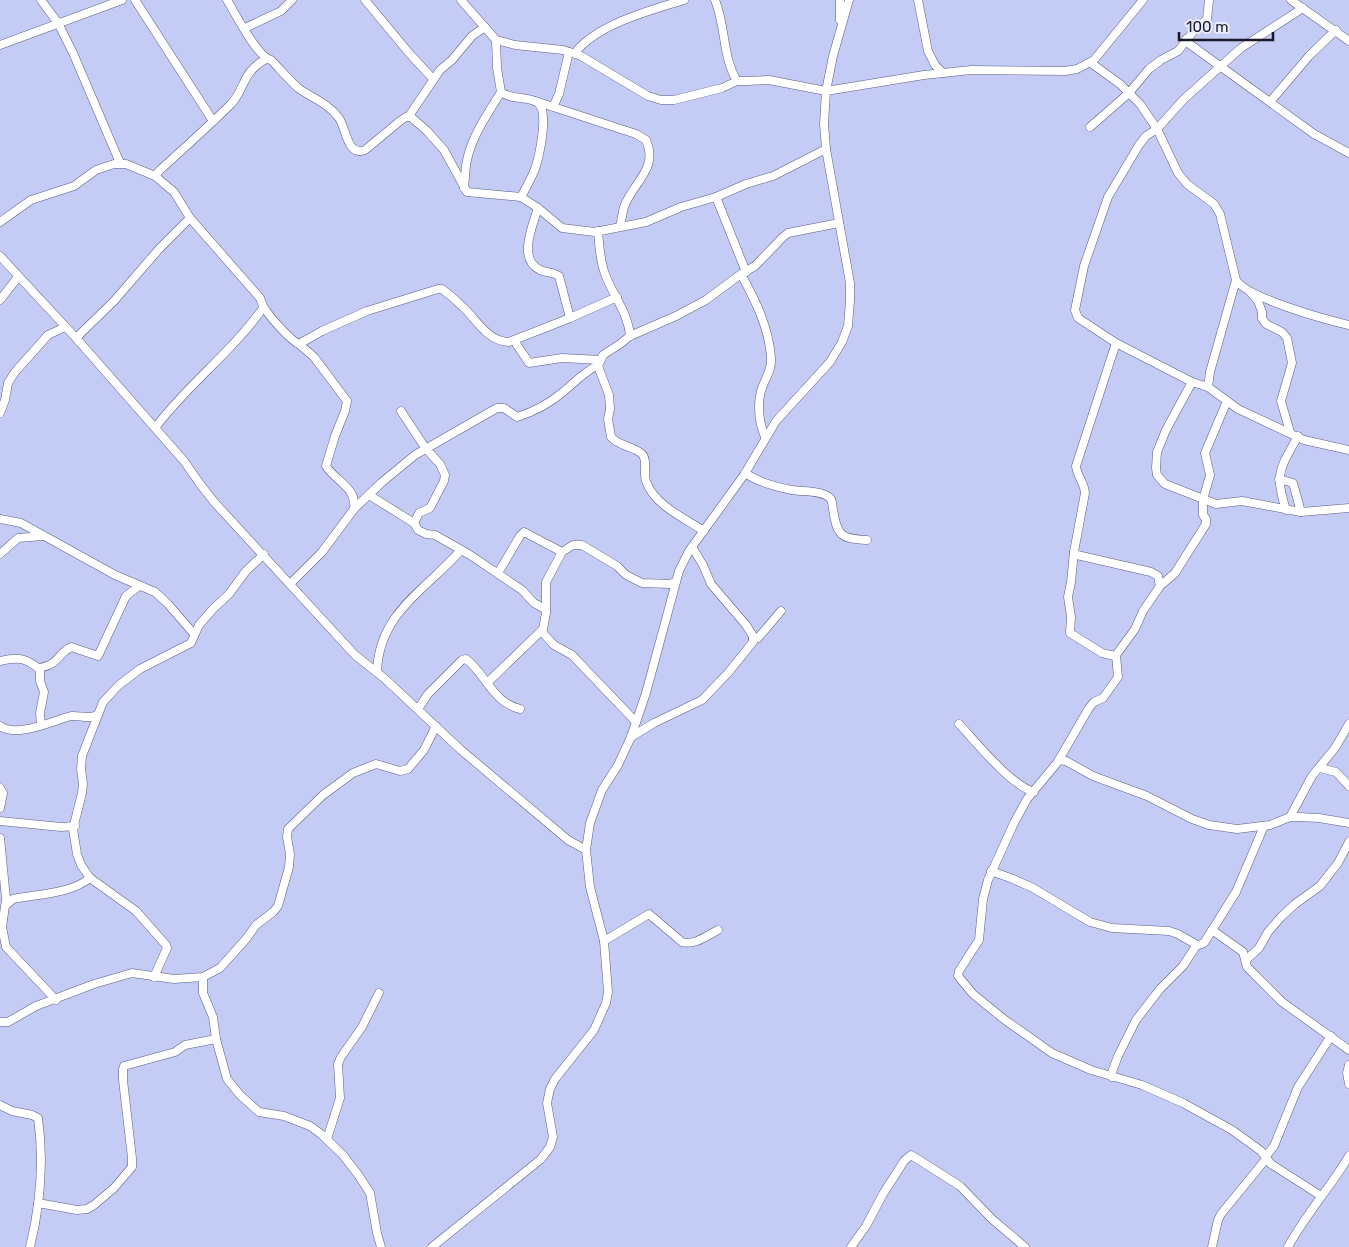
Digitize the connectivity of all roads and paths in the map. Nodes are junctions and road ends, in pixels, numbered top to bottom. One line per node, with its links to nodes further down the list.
1 (41, 0): 17 (street)
2 (122, 0): 17 (street)
3 (135, 0): 40 (street)
4 (227, 0): 20 (street)
5 (292, 0): 20 (street)
6 (365, 0): 31 (street)
7 (461, 0): 19 (street)
8 (684, 0): 26 (street)
9 (715, 0): 32 (street)
10 (840, 0): 18 (street)
11 (849, 0): 18 (street)
12 (918, 0): 30 (street)
13 (1143, 0): 28 (street)
14 (1209, 0): 23 (street)
15 (1292, 0): 16 (street)
16 (1303, 8): 21 (street); 29 (street)
17 (58, 23): 25 (street); 45 (street)
18 (841, 25): 33 (street)
19 (485, 27): 24 (street); 31 (street)
20 (245, 28): 27 (street)
21 (1336, 30): 22 (street); 37 (street)
22 (1348, 37)
23 (1186, 39): 29 (street); 35 (street)
24 (496, 40): 26 (street); 34 (street)
25 (0, 45)
26 (572, 53): 32 (street); 38 (street)
27 (266, 59): 39 (street); 40 (street)
28 (1091, 63): 30 (street); 35 (street)
29 (1220, 66): 37 (street); 42 (street)
30 (943, 73): 33 (street)
31 (433, 79): 39 (street)
32 (737, 82): 33 (street)
33 (826, 91): 43 (street)
34 (501, 92): 36 (street); 47 (street)
35 (1129, 93): 41 (street); 42 (street)
36 (536, 101): 38 (street); 48 (street)
37 (1270, 102): 44 (street)
38 (553, 107): 54 (street)
39 (409, 116): 47 (street)
40 (213, 121): 46 (street)
41 (1090, 127)
42 (1157, 129): 59 (street); 70 (street)
43 (826, 149): 49 (street); 53 (street)
44 (1349, 153)
45 (120, 163): 46 (street); 52 (street)
46 (156, 176): 51 (street)
47 (464, 188): 48 (street)
48 (521, 197): 50 (street)
49 (716, 197): 54 (street); 57 (street)
50 (538, 208): 55 (street); 64 (street)
51 (190, 218): 63 (street); 68 (street)
52 (0, 222)
53 (839, 223): 57 (street); 81 (street)
54 (620, 226): 55 (street)
55 (598, 231): 61 (street)
56 (0, 256): 58 (street)
57 (744, 273): 67 (street); 81 (street)
58 (18, 278): 62 (street); 66 (street)
59 (1236, 280): 60 (street); 74 (street)
60 (1251, 293): 65 (street); 79 (street)
61 (617, 296): 64 (street); 67 (street)
62 (0, 300)
63 (263, 308): 71 (street); 78 (street)
64 (570, 318): 69 (street)
65 (1349, 325)
66 (65, 327): 68 (street); 77 (street)
67 (630, 336): 72 (street)
68 (76, 338): 78 (street)
69 (515, 340): 71 (street); 72 (street)
70 (1116, 343): 73 (street); 100 (street)
71 (299, 344): 89 (street)
72 (599, 363): 82 (street); 94 (street)
73 (1192, 382): 74 (street); 87 (street)
74 (1208, 387): 75 (street)
75 (1227, 401): 79 (street); 87 (street)
76 (401, 411): 82 (street)
77 (0, 413)
78 (155, 428): 102 (street)
79 (1290, 432): 80 (street)
80 (1298, 436): 83 (street); 85 (street)
81 (766, 437): 84 (street)
82 (426, 449): 86 (street); 93 (street)
83 (1349, 450)
84 (745, 473): 94 (street); 96 (street)
85 (1279, 479): 90 (street); 91 (street)
86 (369, 495): 89 (street); 93 (street)
87 (1203, 500): 90 (street); 107 (street)
88 (1349, 508): 91 (street)
89 (354, 509): 105 (street)
90 (1286, 510): 91 (street)
91 (1301, 512)
92 (0, 519): 95 (street)
93 (414, 523): 98 (street)
94 (704, 531): 97 (street)
95 (43, 536): 101 (street); 106 (street)
96 (867, 540)
97 (692, 547): 104 (street); 112 (street)
98 (461, 550): 103 (street); 116 (street)
99 (562, 552): 103 (street); 104 (street); 108 (street)
100 (1074, 552): 107 (street); 113 (street)
101 (0, 554)
102 (264, 554): 105 (street); 111 (street)
103 (498, 573): 108 (street)
104 (675, 582): 121 (street)
105 (290, 584): 116 (street)
106 (139, 586): 111 (street); 115 (street)
107 (1160, 586): 113 (street)
108 (545, 609): 110 (street)
109 (781, 611): 112 (street)
110 (541, 631): 117 (street); 121 (street)
111 (194, 634): 120 (street)
112 (754, 639): 127 (street)
113 (1115, 656): 128 (street)
114 (0, 661): 115 (street)
115 (39, 668): 122 (street)
116 (377, 672): 118 (street)
117 (487, 683): 118 (street); 119 (street)
118 (418, 709): 126 (street)
119 (520, 709)
120 (97, 715): 122 (street); 137 (street)
121 (636, 722): 127 (street)
122 (42, 724): 125 (street)
123 (959, 724): 132 (street)
124 (1349, 724): 129 (street)
125 (0, 726)
126 (436, 726): 141 (street); 151 (street)
127 (631, 737): 141 (street)
128 (1059, 760): 132 (street); 138 (street)
129 (1320, 768): 130 (street); 134 (street)
130 (1349, 786)
131 (0, 788): 133 (street)
132 (1034, 792): 142 (street)
133 (0, 808)
134 (1290, 817): 136 (street); 138 (street)
135 (0, 821): 137 (street)
136 (1349, 823)
137 (75, 826): 143 (street)
138 (1264, 826): 146 (street)
139 (0, 838): 144 (street)
140 (1349, 842): 149 (street)
141 (586, 850): 147 (street)
142 (990, 871): 148 (street); 160 (street)
143 (90, 878): 144 (street); 150 (street)
144 (6, 905): 153 (street)
145 (718, 930): 147 (street)
146 (1212, 930): 148 (street); 149 (street)
147 (604, 941): 170 (street)
148 (1197, 945): 160 (street)
149 (1246, 960): 156 (street)
150 (154, 976): 151 (street); 153 (street)
151 (203, 977): 157 (street)
152 (379, 993): 163 (street)
153 (56, 1000): 155 (street)
154 (0, 1017): 155 (street)
155 (4, 1022)
156 (1331, 1036): 158 (street); 165 (street)
157 (216, 1039): 163 (street); 167 (street)
158 (1349, 1050)
159 (1349, 1065): 161 (street)
160 (1112, 1077): 165 (street)
161 (1349, 1084)
162 (0, 1105): 167 (street)
163 (327, 1139): 169 (street)
164 (1349, 1156): 166 (street)
165 (1266, 1159): 166 (street); 173 (street)
166 (1322, 1196): 174 (street)
167 (38, 1203): 168 (street)
168 (30, 1247)
169 (381, 1247)
170 (432, 1247)
171 (851, 1247): 172 (street)
172 (1025, 1247)
173 (1212, 1247)
174 (1288, 1247)

